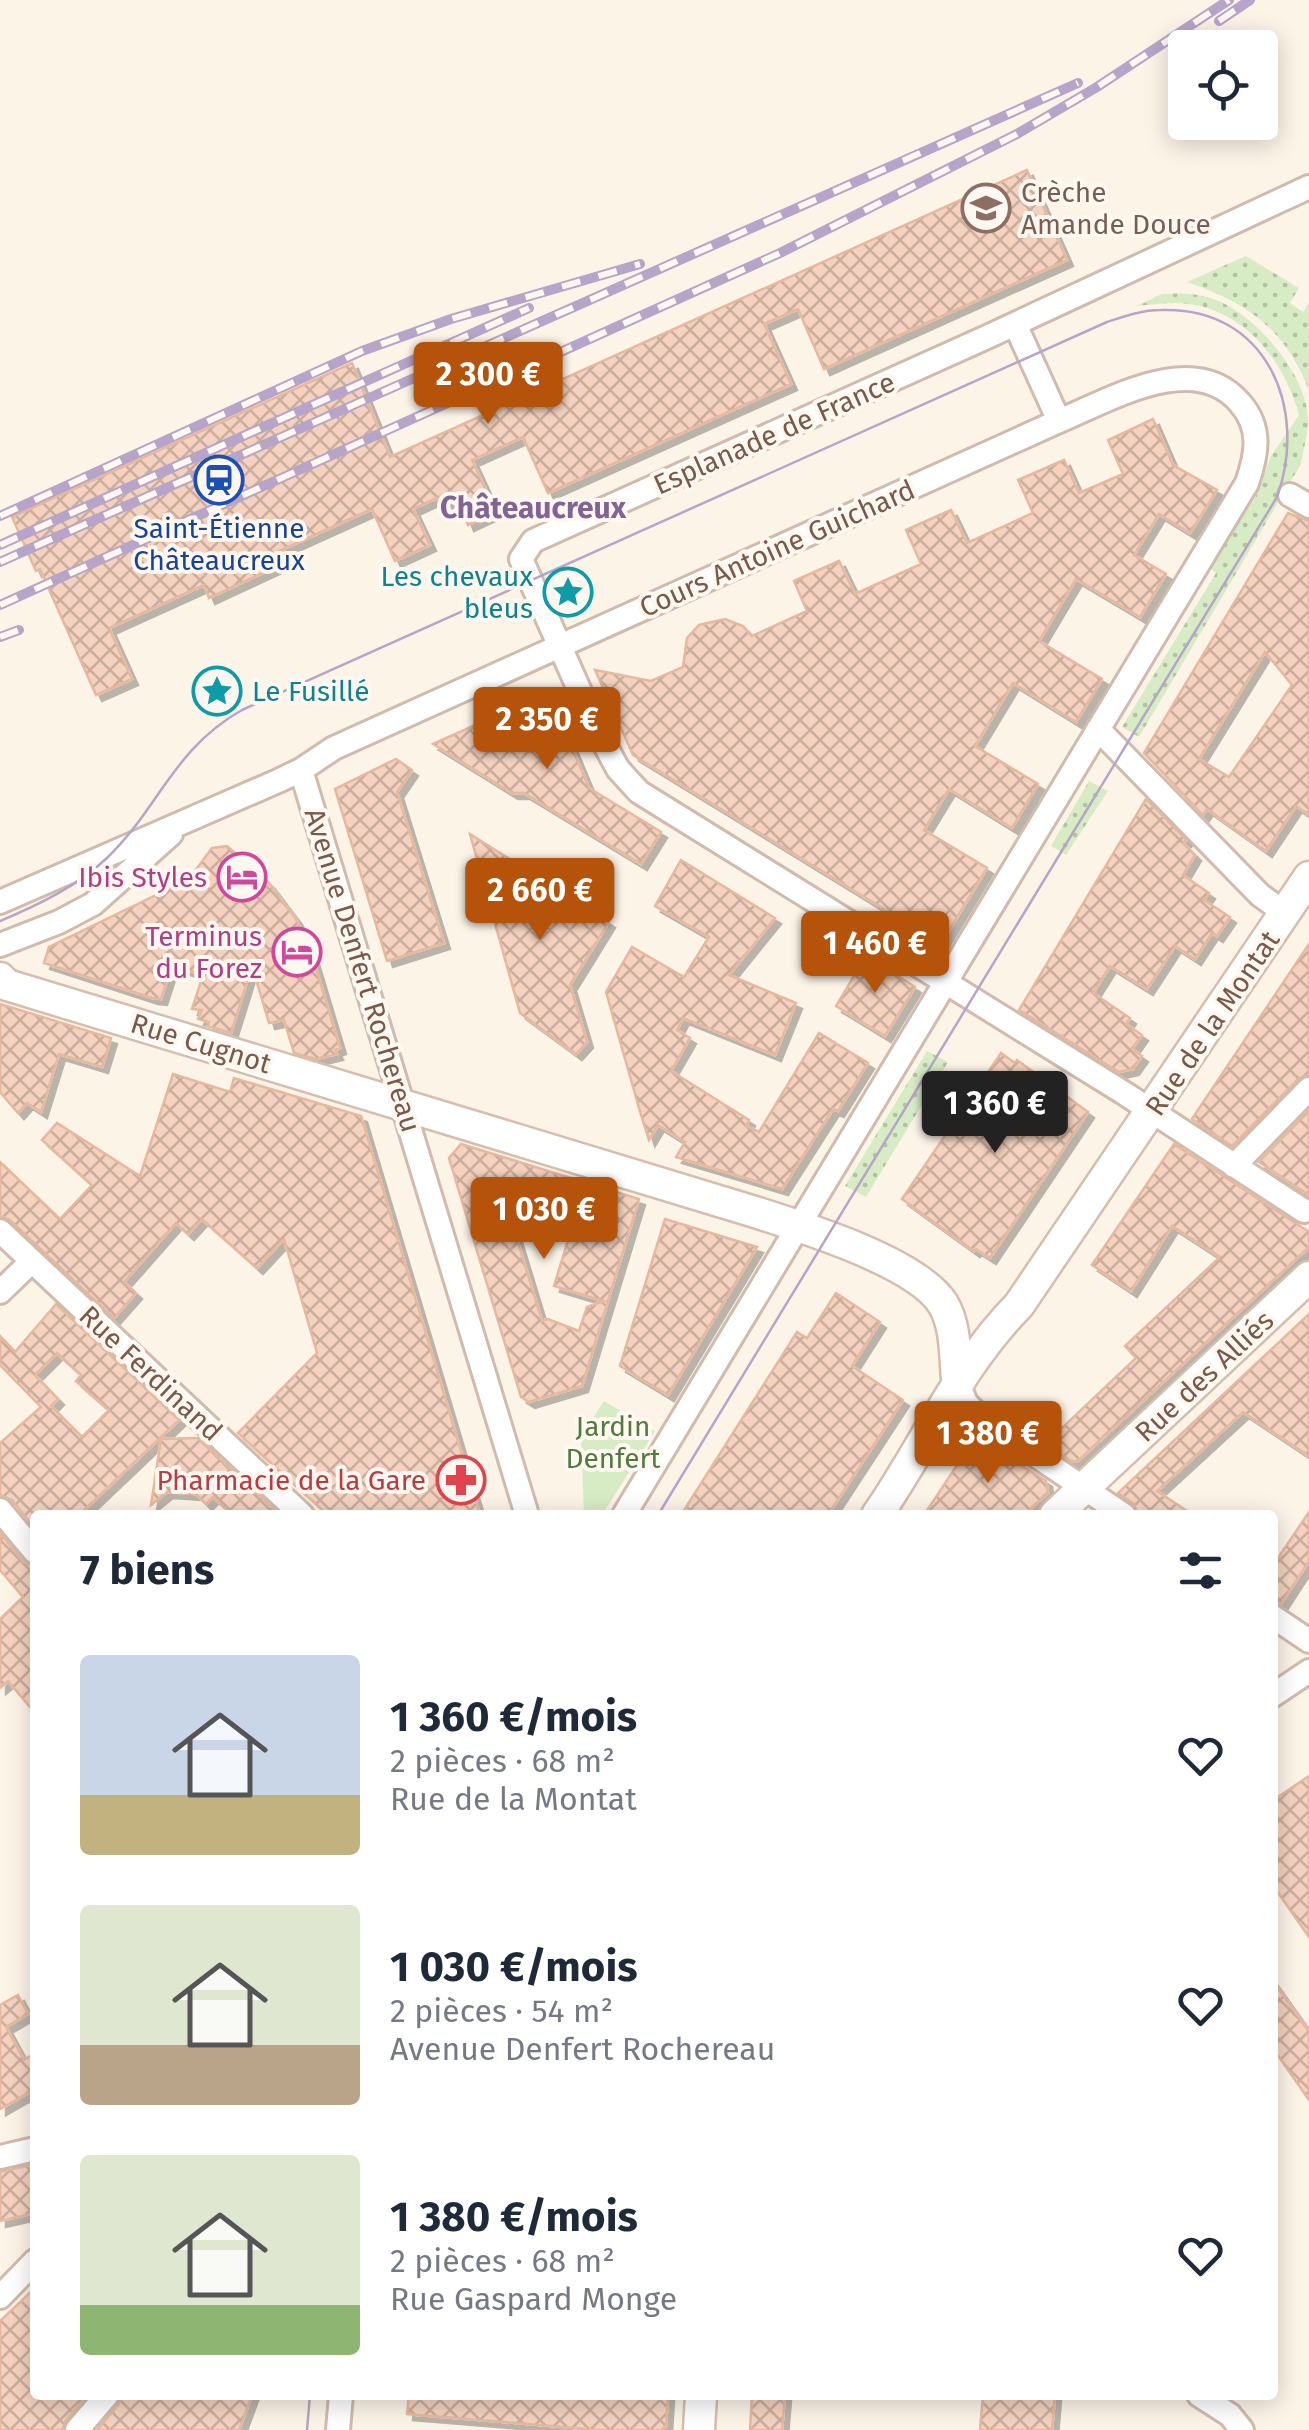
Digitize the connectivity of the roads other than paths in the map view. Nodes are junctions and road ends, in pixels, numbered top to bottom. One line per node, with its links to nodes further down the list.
1 (1309, 187): 2 (street, Esplanade de France)
2 (1015, 324): 3 (street); 4 (street, Esplanade de France)
3 (1059, 421): 4 (street, Cours Antoine Guichard); 5 (street, Cours Antoine Guichard)
4 (560, 648): 6 (street, Cours Antoine Guichard); 13 (street)
5 (1098, 729): 10 (street); 13 (street)
6 (301, 770): 7 (street, Cours Antoine Guichard); 15 (street, Avenue Denfert Rochereau)
7 (186, 821): 9 (street, Cours Antoine Guichard); 11 (street)
8 (1309, 877): 10 (main road, Rue de la Montat)
9 (0, 902)
10 (1285, 913): 16 (main road, Rue de la Montat)
11 (0, 945)
12 (0, 978): 15 (main road, Rue Cugnot)
13 (944, 982): 16 (street); 19 (street)
14 (1309, 1089): 17 (street)
15 (405, 1105): 19 (main road, Rue Cugnot); 28 (street, Avenue Denfert Rochereau)
16 (1152, 1113): 17 (street); 24 (main road, Rue de la Montat)
17 (1234, 1166): 18 (street)
18 (1304, 1211)
19 (800, 1226): 24 (main road, Rue Cugnot); 29 (street)
20 (0, 1231): 21 (street, Rue Ferdinand)
21 (32, 1261): 23 (street); 27 (street, Rue Ferdinand)
22 (1309, 1277): 25 (main road, Rue des Alliés)
23 (0, 1292)
24 (957, 1380): 25 (street); 30 (main road, Rue de la Montat)
25 (1083, 1488): 31 (main road, Rue des Alliés); 32 (street)
26 (0, 1510): 33 (street)
27 (297, 1510)
28 (526, 1510)
29 (627, 1510)
30 (880, 1510)
31 (1059, 1510)
32 (1116, 1510)
33 (30, 1546)
34 (1278, 1620): 35 (street)
35 (1309, 1641)
36 (1309, 1671): 37 (street)
37 (1278, 1692)
38 (30, 2150): 39 (street)
39 (0, 2157)
40 (30, 2266): 41 (street)
41 (0, 2297)
42 (103, 2400): 46 (street)
43 (341, 2400): 47 (street)
44 (701, 2400): 48 (main road)
45 (1207, 2400): 49 (street)
46 (77, 2430)
47 (338, 2430)
48 (698, 2430)
49 (1242, 2430)

